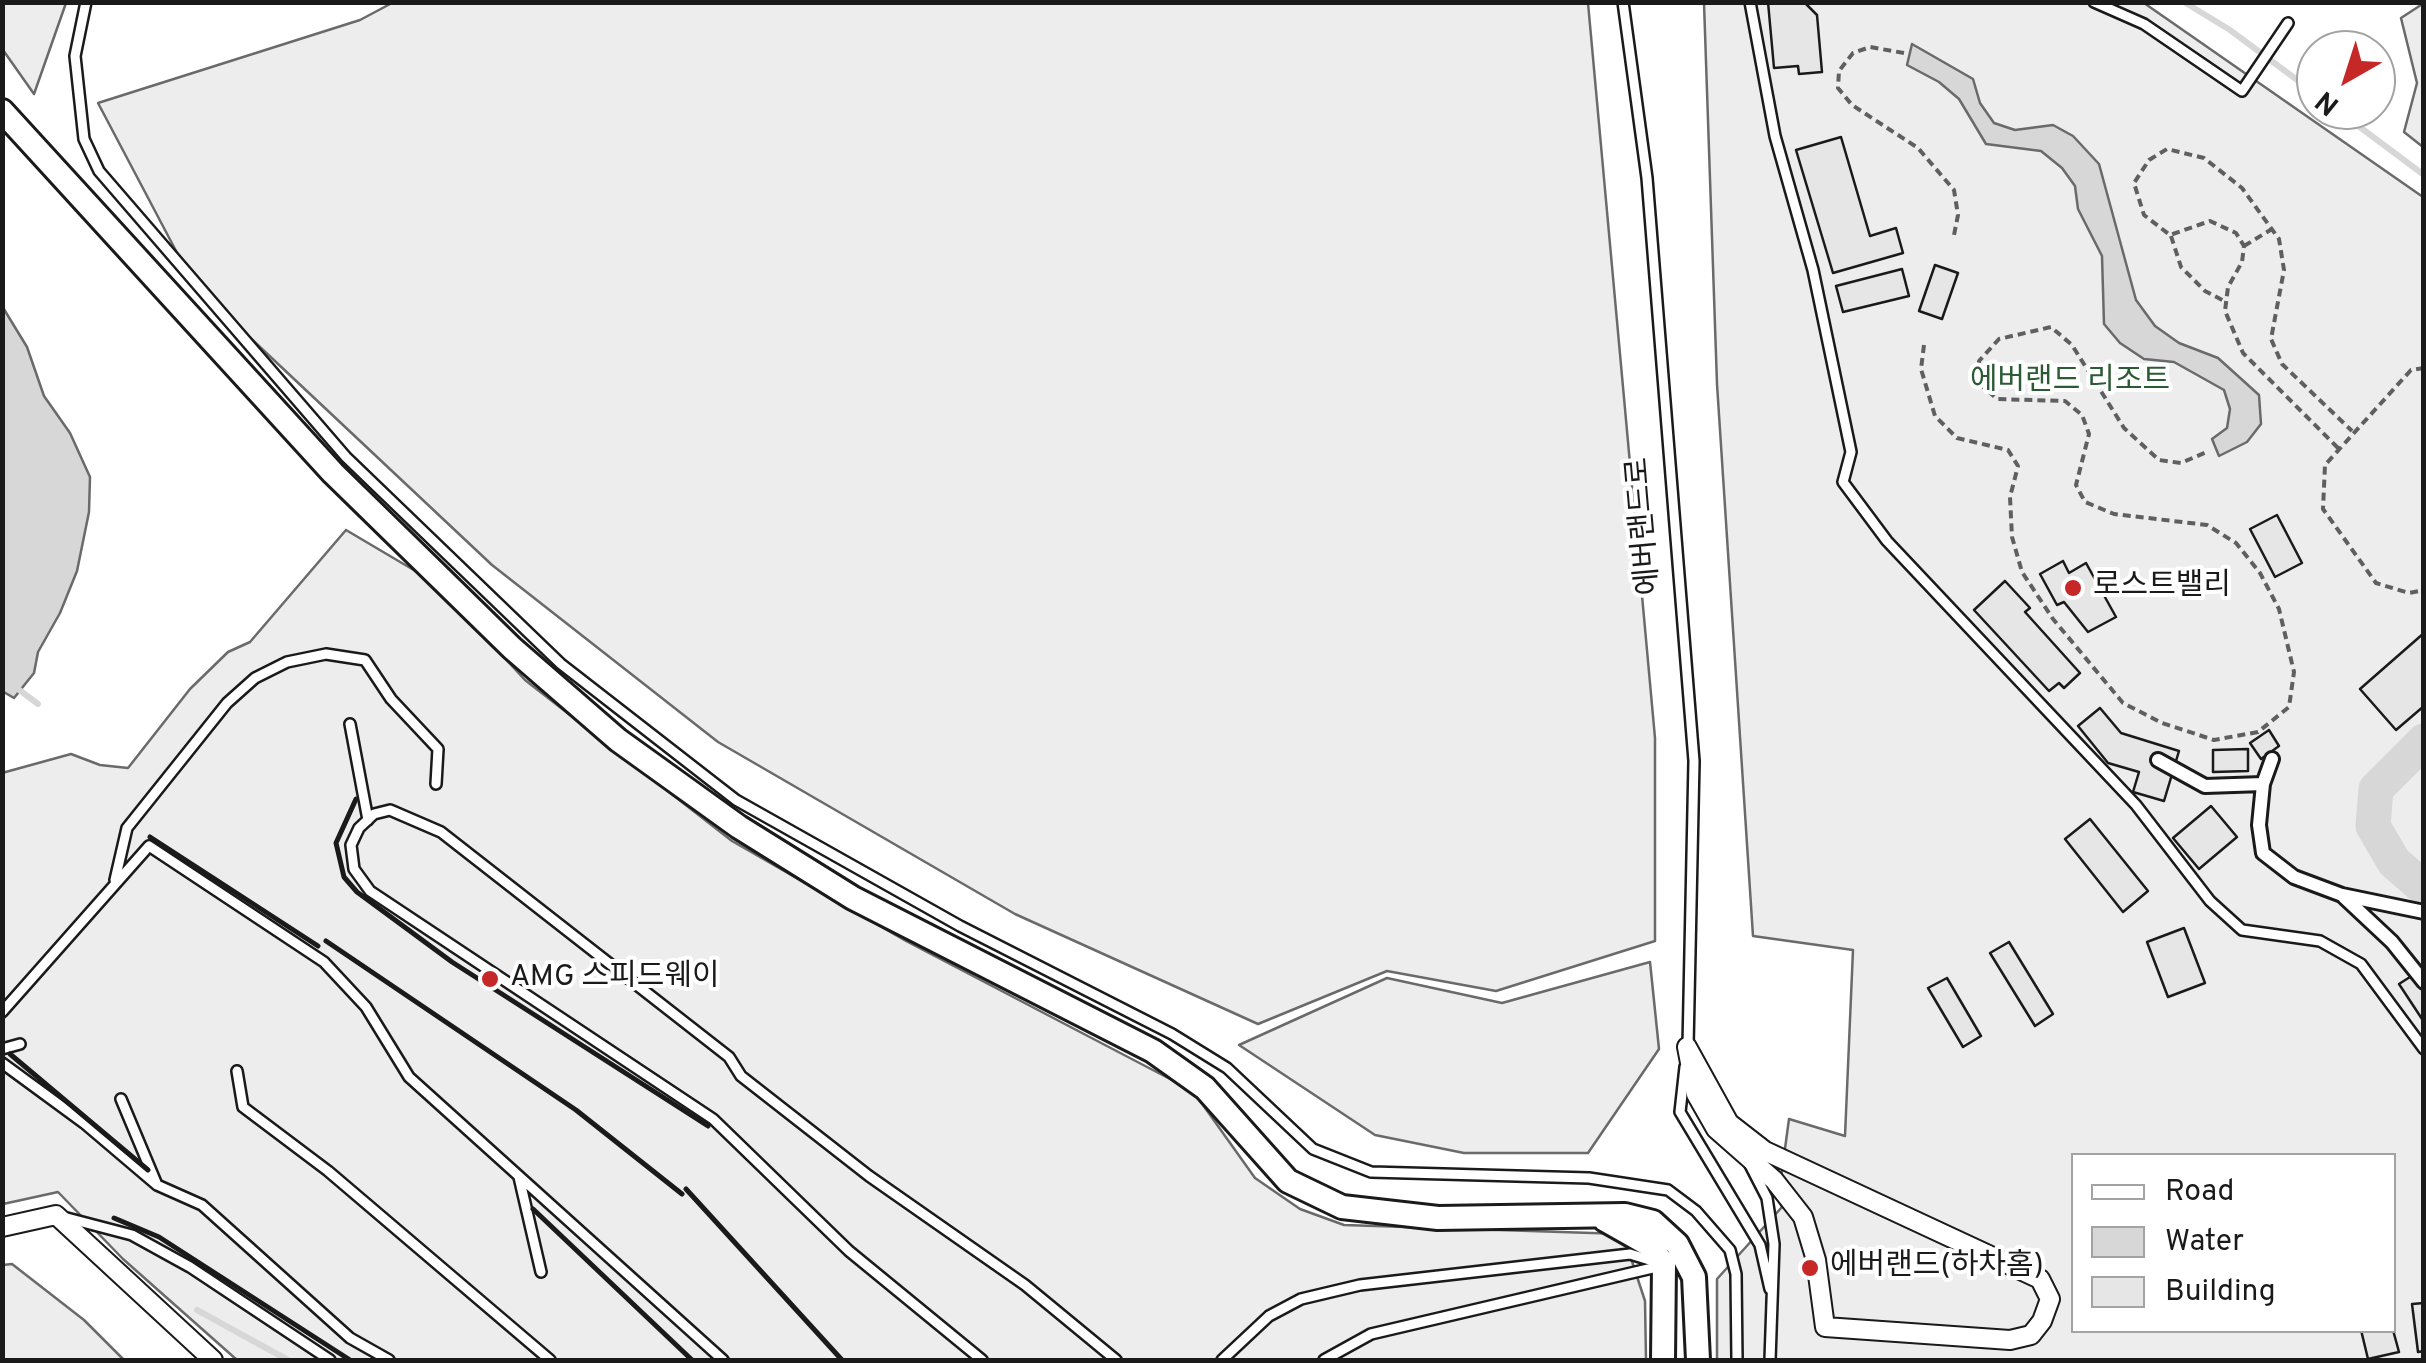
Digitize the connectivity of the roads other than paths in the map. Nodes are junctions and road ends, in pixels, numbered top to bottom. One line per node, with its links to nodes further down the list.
1 (86, 2): 46 (lane)
2 (1624, 2): 19 (lane, 에버랜드로)
3 (1750, 2): 20 (lane)
4 (2094, 2): 5 (lane)
5 (2288, 22)
6 (2, 112): 30 (street)
7 (350, 724): 12 (lane)
8 (2272, 759): 11 (street)
9 (2158, 760): 11 (street)
10 (436, 784): 13 (lane)
11 (2264, 784): 14 (street)
12 (368, 820): 40 (lane); 41 (lane)
13 (115, 880): 17 (lane); 27 (lane)
14 (2342, 895): 15 (street); 16 (street)
15 (2424, 912)
16 (2424, 982)
17 (2, 1012)
18 (20, 1044): 21 (lane)
19 (1688, 1047): 25 (street); 26 (street); 34 (lane, 에버랜드로)
20 (2424, 1048)
21 (2, 1049)
22 (2, 1063): 28 (lane)
23 (237, 1072): 38 (lane)
24 (122, 1099): 28 (lane)
25 (1729, 1123): 26 (lane); 26 (street)
26 (1744, 1153): 34 (lane)
27 (518, 1174): 33 (lane); 39 (lane)
28 (158, 1185): 37 (lane)
29 (56, 1215): 31 (street); 35 (street); 36 (lane)
30 (1598, 1216): 32 (street); 45 (street)
31 (2, 1228)
32 (1664, 1265): 42 (lane); 43 (lane); 44 (street)
33 (540, 1272)
34 (1770, 1289): 47 (lane)
35 (213, 1360)
36 (330, 1360)
37 (389, 1360)
38 (550, 1360)
39 (724, 1360)
40 (982, 1360)
41 (1116, 1360)
42 (1222, 1360)
43 (1324, 1360)
44 (1663, 1360)
45 (1698, 1360)
46 (1737, 1360)
47 (1770, 1360)

